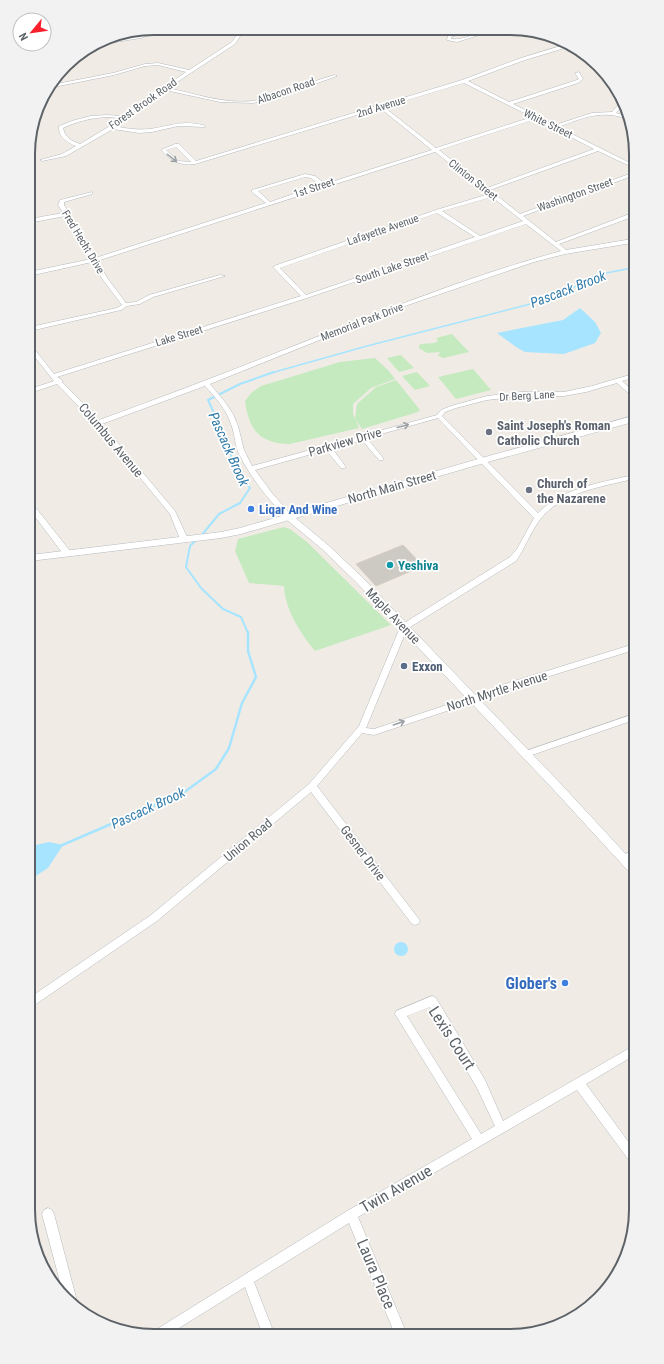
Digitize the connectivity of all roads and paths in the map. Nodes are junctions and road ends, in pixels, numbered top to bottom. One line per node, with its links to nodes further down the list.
1 (238, 35): 6 (street)
2 (240, 35): 6 (street, Forest Brook Road)
3 (452, 35): 4 (street)
4 (477, 35)
5 (138, 36): 7 (street)
6 (239, 38): 9 (street, Forest Brook Road)
7 (123, 39)
8 (563, 47): 12 (street, 2nd Avenue)
9 (190, 71): 13 (street); 14 (street, Forest Brook Road)
10 (577, 73): 15 (street)
11 (335, 76): 14 (street, Albacon Road)
12 (464, 82): 15 (street, White Street); 16 (street, 2nd Avenue)
13 (56, 86)
14 (166, 88): 20 (street, Forest Brook Road)
15 (508, 104): 21 (street, White Street)
16 (381, 107): 27 (street, Clinton Street); 29 (street, 2nd Avenue)
17 (619, 107): 18 (street)
18 (614, 113): 19 (street); 24 (street)
19 (623, 116)
20 (123, 117): 23 (street, Forest Brook Road); 25 (street)
21 (535, 118): 24 (street, White Street); 27 (street, 1st Street)
22 (203, 126): 23 (street)
23 (112, 127): 25 (street, Forest Brook Road)
24 (554, 127): 26 (street, White Street)
25 (81, 146): 28 (street, Forest Brook Road)
26 (598, 149): 30 (street, White Street); 33 (street)
27 (434, 150): 32 (street, 1st Street); 33 (street, Clinton Street)
28 (42, 160)
29 (195, 162): 29 (street, 2nd Avenue, one-way to 29)
30 (629, 164)
31 (629, 175): 39 (street, Washington Street)
32 (323, 185): 36 (street, 1st Street); 36 (street)
33 (485, 190): 35 (street, Clinton Street)
34 (90, 193): 38 (street, Fred Hecht Drive)
35 (492, 195): 37 (street, Lafayette Avenue); 39 (street, Clinton Street)
36 (269, 203): 47 (street, 1st Street)
37 (438, 211): 43 (street); 50 (street, Lafayette Avenue)
38 (65, 214): 41 (street); 47 (street, Fred Hecht Drive)
39 (518, 216): 42 (street, Clinton Street)
40 (629, 216): 45 (street)
41 (35, 220)
42 (525, 222): 43 (street); 45 (street, Clinton Street)
43 (480, 238): 50 (street, South Lake Street)
44 (629, 241): 46 (street, Memorial Park Drive)
45 (555, 244): 46 (street, Clinton Street)
46 (565, 252): 58 (street, Memorial Park Drive)
47 (94, 260): 48 (street, 1st Street); 51 (street, Fred Hecht Drive)
48 (35, 273)
49 (222, 276): 51 (street)
50 (305, 297): 54 (street, Lake Street)
51 (125, 305): 52 (street)
52 (35, 328)
53 (35, 353): 54 (street, Columbus Avenue)
54 (53, 376): 57 (street, Columbus Avenue)
55 (629, 377): 56 (street, Dr Berg Lane)
56 (617, 380): 60 (street); 61 (street, Dr Berg Lane)
57 (60, 381): 59 (street); 63 (street, Columbus Avenue)
58 (206, 383): 63 (street, Memorial Park Drive); 69 (street, Maple Avenue)
59 (35, 389)
60 (629, 391)
61 (439, 416): 64 (street, Parkview Drive, one-way to 61); 67 (street)
62 (629, 420): 67 (main road, North Main Street)
63 (98, 423): 74 (street, Columbus Avenue)
64 (363, 437): 65 (street, Parkview Drive); 66 (street)
65 (327, 447): 68 (street); 69 (street, Parkview Drive)
66 (380, 459)
67 (481, 460): 72 (main road, North Main Street); 73 (street)
68 (343, 467)
69 (251, 469): 72 (street, Maple Avenue)
70 (629, 477): 73 (street)
71 (35, 511): 75 (street)
72 (290, 517): 74 (main road, North Main Street); 77 (street, Maple Avenue)
73 (537, 517): 77 (street)
74 (188, 538): 75 (main road, North Main Street)
75 (67, 553): 76 (main road, North Main Street)
76 (35, 557)
77 (404, 627): 79 (street, Maple Avenue); 81 (street, Union Road)
78 (629, 650): 79 (street, North Myrtle Avenue)
79 (474, 699): 81 (street, North Myrtle Avenue, one-way to 79); 82 (street, Maple Avenue)
80 (629, 719): 82 (street)
81 (361, 730): 83 (street, Union Road)
82 (526, 754): 85 (street, Maple Avenue)
83 (312, 786): 87 (street, Gesner Drive); 88 (street, Union Road)
84 (629, 856): 85 (street)
85 (624, 859): 86 (street, Maple Avenue)
86 (629, 864)
87 (415, 921)
88 (35, 999)
89 (629, 1054): 90 (street, Twin Avenue)
90 (579, 1084): 91 (street, Twin Avenue); 93 (street)
91 (501, 1128): 92 (street, Twin Avenue); 92 (street, Lexis Court)
92 (479, 1141): 95 (street, Twin Avenue)
93 (629, 1150)
94 (48, 1214): 97 (street)
95 (351, 1215): 96 (street, Twin Avenue); 100 (street, Laura Place)
96 (248, 1280): 98 (street, Twin Avenue); 99 (street)
97 (68, 1292)
98 (169, 1329)
99 (266, 1329)
100 (399, 1329)

